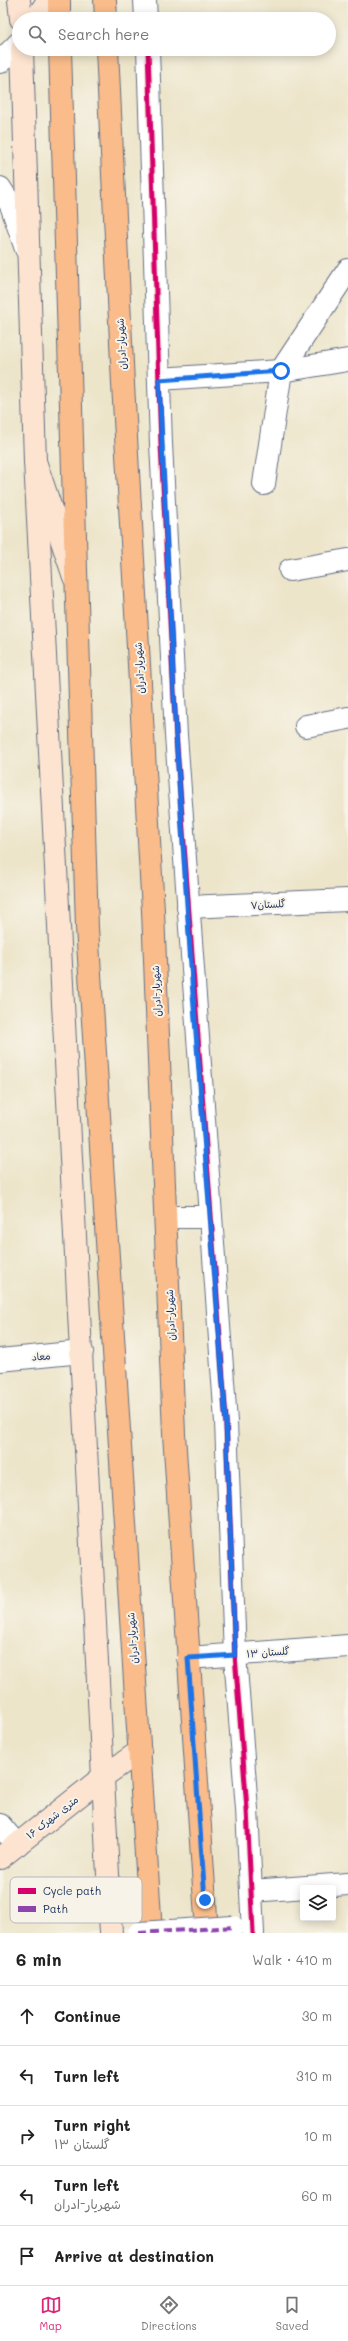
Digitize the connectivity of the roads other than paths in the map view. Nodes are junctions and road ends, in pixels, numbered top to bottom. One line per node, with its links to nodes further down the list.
1 (20, 0): 6 (street)
2 (48, 0): 7 (street)
3 (59, 0): 8 (main road)
4 (105, 0): 9 (main road)
5 (145, 0): 10 (street)
6 (21, 12)
7 (40, 12)
8 (59, 12)
9 (106, 12)
10 (146, 12)
11 (12, 50): 16 (street)
12 (22, 56): 18 (street)
13 (60, 56): 27 (main road, شهریار-ادران)
14 (107, 56): 32 (main road, شهریار-ادران)
15 (148, 56): 22 (street)
16 (0, 62)
17 (0, 188): 18 (street)
18 (28, 257): 23 (street)
19 (348, 270): 21 (street)
20 (348, 360): 21 (street)
21 (281, 371): 22 (street); 24 (street)
22 (159, 380): 31 (street)
23 (36, 461): 27 (street); 34 (street)
24 (264, 484)
25 (348, 560): 26 (street)
26 (290, 570)
27 (77, 586): 39 (main road, شهریار-ادران)
28 (348, 718): 29 (street)
29 (306, 726)
30 (348, 900): 31 (street, گلستان۷)
31 (188, 907): 33 (street)
32 (166, 1217): 33 (street); 38 (main road, شهریار-ادران)
33 (211, 1217): 37 (street)
34 (82, 1352): 35 (street, معاد); 40 (street)
35 (0, 1360)
36 (348, 1646): 37 (street, گلستان ۱۳)
37 (235, 1655): 38 (street, گلستان ۱۳); 45 (street)
38 (188, 1658): 51 (main road, شهریار-ادران)
39 (140, 1751): 40 (street, ۱۶ متری شهرک); 50 (main road, شهریار-ادران)
40 (104, 1776): 42 (street, ۱۶ متری شهرک); 43 (street)
41 (0, 1825): 42 (street)
42 (8, 1852)
43 (109, 1877)
44 (348, 1884): 45 (street)
45 (251, 1892): 47 (street)
46 (111, 1923): 48 (street)
47 (243, 1930): 49 (street, bridge)
48 (111, 1933)
49 (139, 1933)
50 (151, 1933)
51 (208, 1933)

